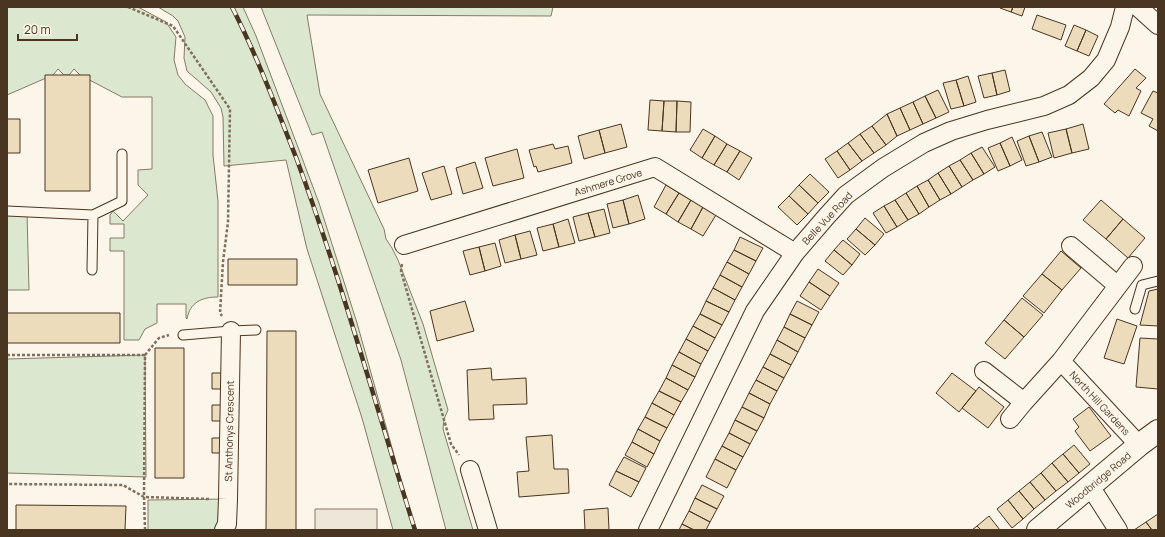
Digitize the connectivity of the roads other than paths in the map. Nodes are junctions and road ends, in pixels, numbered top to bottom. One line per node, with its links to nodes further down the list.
1 (1125, 7): 9 (street, Belle Vue Road)
2 (1138, 7): 3 (street)
3 (1158, 25)
4 (122, 154): 6 (lane)
5 (7, 211): 6 (lane)
6 (93, 215): 10 (lane)
7 (404, 245): 9 (street, Ashmere Grove)
8 (1071, 246): 11 (street)
9 (795, 253): 27 (street, Belle Vue Road)
10 (92, 270)
11 (1132, 278): 12 (lane); 13 (lane); 17 (street, North Hill Gardens)
12 (1158, 281)
13 (1135, 309)
14 (256, 330): 15 (lane)
15 (231, 331): 16 (lane); 25 (street, St Anthonys Crescent)
16 (184, 334)
17 (1062, 361): 19 (street, North Hill Gardens); 22 (street, North Hill Gardens)
18 (984, 371): 19 (street)
19 (1024, 402): 20 (street, North Hill Gardens)
20 (1010, 419)
21 (1158, 431): 22 (main road, Woodbridge Road)
22 (1139, 445): 24 (main road, Woodbridge Road)
23 (470, 470): 26 (street)
24 (1090, 486): 28 (main road, Woodbridge Road); 29 (street)
25 (224, 530)
26 (488, 530)
27 (648, 530)
28 (1038, 530)
29 (1118, 530)

